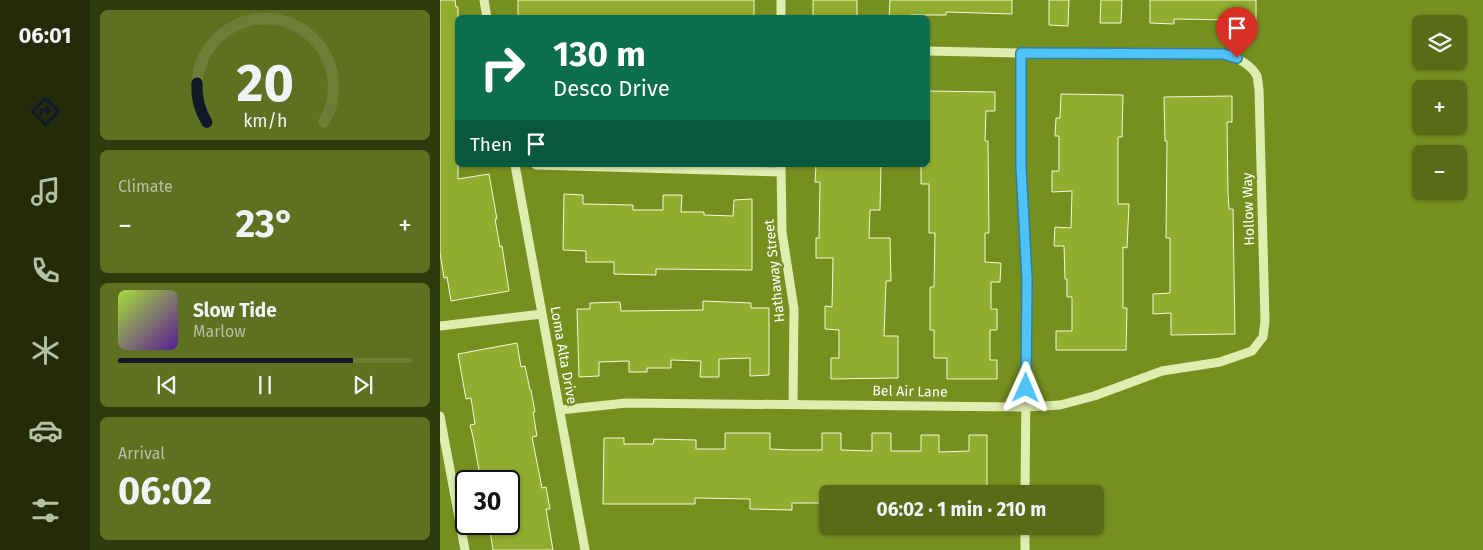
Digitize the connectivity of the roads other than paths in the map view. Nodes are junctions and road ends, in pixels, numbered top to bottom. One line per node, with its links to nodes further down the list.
1 (484, 0): 3 (street)
2 (781, 0): 4 (street)
3 (486, 15)
4 (781, 15)
5 (930, 51): 6 (street)
6 (1021, 53): 12 (street, Hollow Way); 14 (street)
7 (515, 167): 10 (street, Loma Alta Drive)
8 (699, 167): 9 (street)
9 (781, 168): 13 (street, Hathaway Street)
10 (542, 314): 11 (street); 15 (street, Loma Alta Drive)
11 (440, 326)
12 (1252, 351): 14 (street, Bel Air Lane)
13 (793, 404): 14 (street, Bel Air Lane); 15 (street, Bel Air Lane)
14 (1025, 407): 17 (street)
15 (560, 410): 20 (street, Loma Alta Drive)
16 (440, 416): 19 (street)
17 (1025, 485)
18 (1025, 535): 21 (street)
19 (465, 550)
20 (585, 550)
21 (1025, 550)

